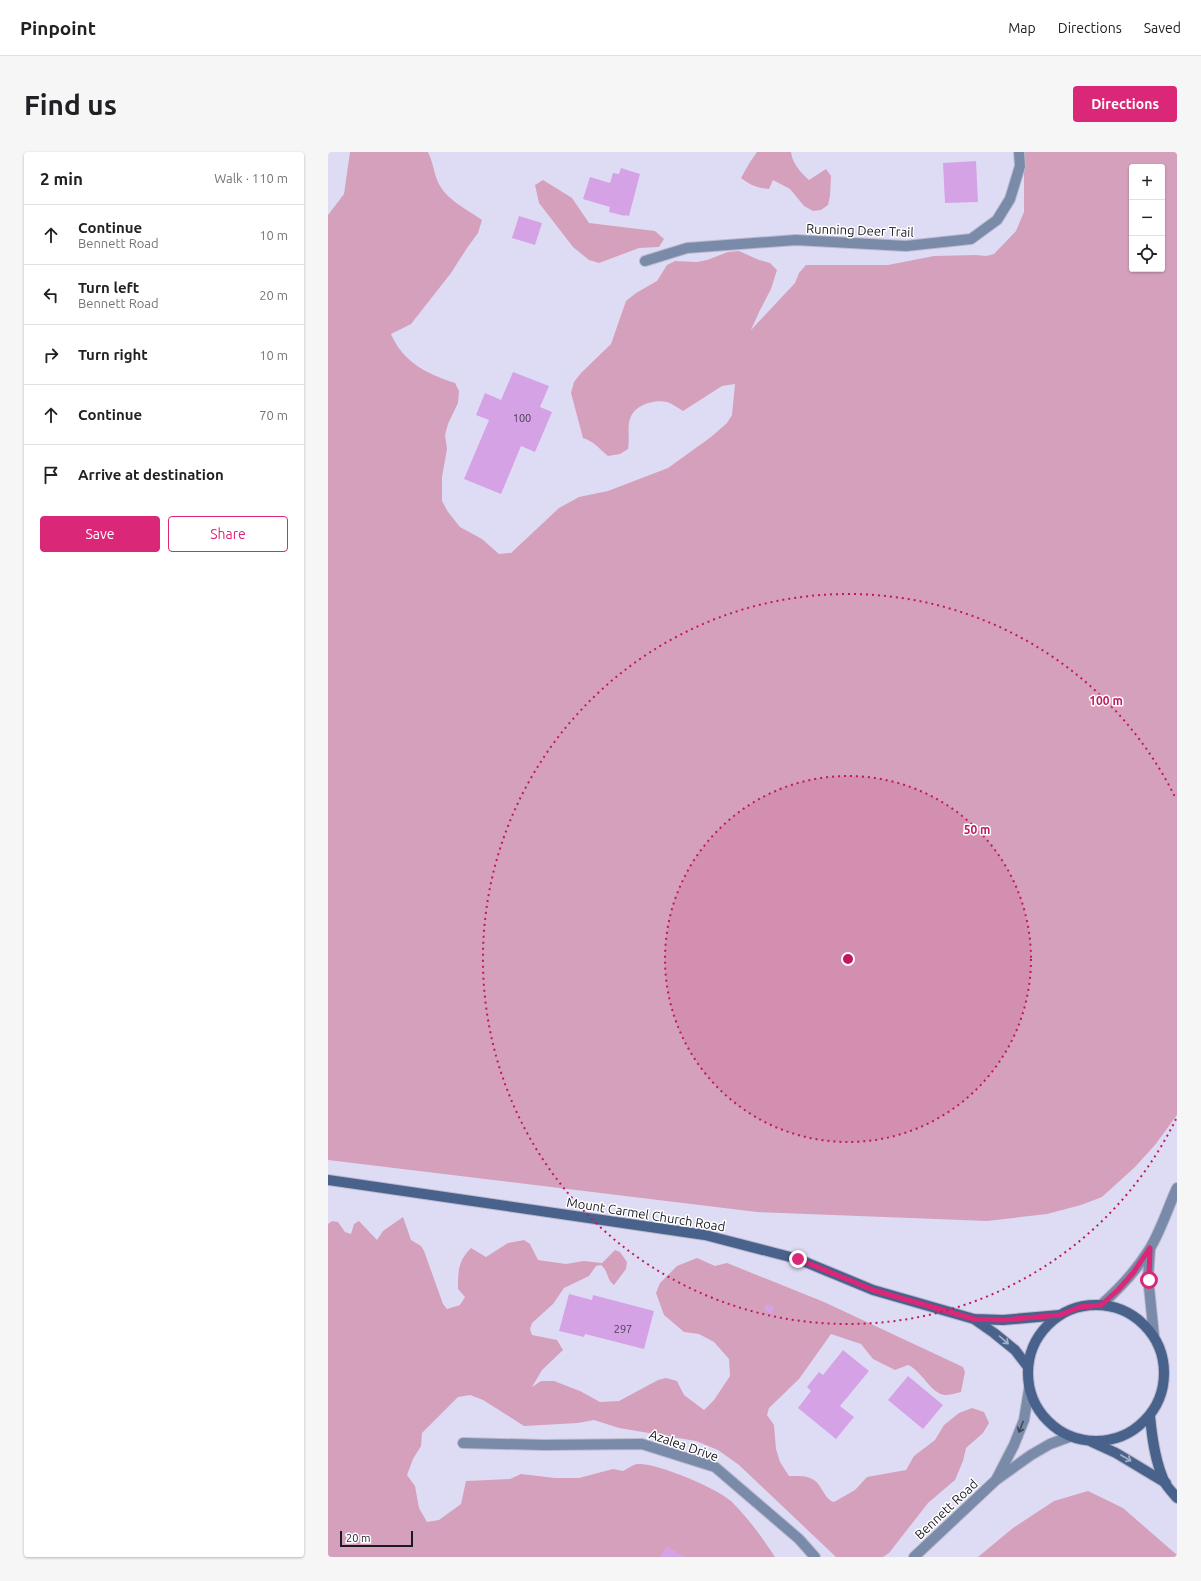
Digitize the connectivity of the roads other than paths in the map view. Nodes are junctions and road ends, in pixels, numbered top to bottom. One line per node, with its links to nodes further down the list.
1 (1019, 152): 2 (street, Running Deer Trail)
2 (645, 261)
3 (328, 1180): 8 (main road, Mount Carmel Church Road)
4 (1177, 1188): 5 (street)
5 (1150, 1248): 6 (street); 9 (street)
6 (1101, 1305): 7 (main road); 9 (main road)
7 (1060, 1315): 8 (main road, Mount Carmel Church Road); 10 (main road)
8 (974, 1319): 10 (main road, Mount Carmel Church Road, one-way to 10)
9 (1154, 1336): 12 (main road)
10 (1028, 1367): 11 (main road)
11 (1029, 1389): 13 (main road); 16 (street, Bennett Road, one-way to 16)
12 (1150, 1416): 14 (main road); 17 (main road)
13 (1069, 1437): 14 (main road); 16 (street, Bennett Road)
14 (1091, 1442): 17 (main road, one-way to 17)
15 (464, 1443): 19 (street, Azalea Drive)
16 (996, 1480): 20 (street, Bennett Road)
17 (1166, 1483): 18 (main road)
18 (1177, 1498)
19 (815, 1557)
20 (914, 1557)

